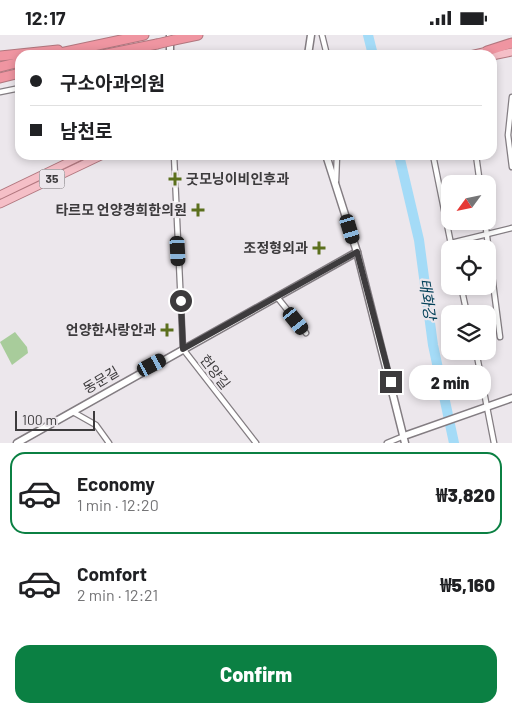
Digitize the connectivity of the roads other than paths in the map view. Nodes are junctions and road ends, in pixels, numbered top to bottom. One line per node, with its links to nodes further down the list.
1 (144, 35): 7 (highway)
2 (198, 35): 5 (highway)
3 (311, 35): 11 (main road)
4 (322, 35): 12 (street)
5 (172, 38): 10 (highway, bridge)
6 (512, 45): 13 (highway)
7 (85, 47): 8 (highway); 9 (highway)
8 (57, 50)
9 (72, 50)
10 (127, 50)
11 (309, 50)
12 (326, 50)
13 (497, 51)
14 (512, 52): 15 (main road)
15 (497, 53)
16 (15, 54): 17 (highway)
17 (0, 56)
18 (15, 63): 19 (highway)
19 (0, 67)
20 (15, 74): 21 (highway)
21 (0, 78)
22 (15, 89): 23 (street)
23 (0, 92)
24 (512, 97): 32 (street)
25 (73, 160): 35 (main road, 35)
26 (92, 160): 36 (main road, 35)
27 (174, 160): 46 (street, 헌양길)
28 (328, 160): 34 (main road)
29 (337, 160): 34 (street)
30 (434, 160): 40 (street)
31 (477, 160): 33 (street)
32 (512, 167)
33 (479, 175)
34 (336, 182): 42 (main road)
35 (0, 195)
36 (0, 204)
37 (512, 228): 39 (street)
38 (486, 230): 39 (street)
39 (486, 234): 41 (street); 45 (street)
40 (450, 240)
41 (463, 240)
42 (357, 252): 43 (main road, 동문길); 51 (main road)
43 (277, 297): 44 (street); 46 (main road, 동문길)
44 (306, 333)
45 (500, 337)
46 (183, 349): 50 (main road, 동문길); 54 (street, 헌양길)
47 (477, 360): 49 (street)
48 (512, 398): 49 (main road)
49 (485, 407): 51 (main road); 56 (street)
50 (72, 411): 52 (main road, 동문길); 53 (street)
51 (404, 440): 55 (street)
52 (17, 443)
53 (109, 443)
54 (256, 443)
55 (386, 443)
56 (494, 443)

